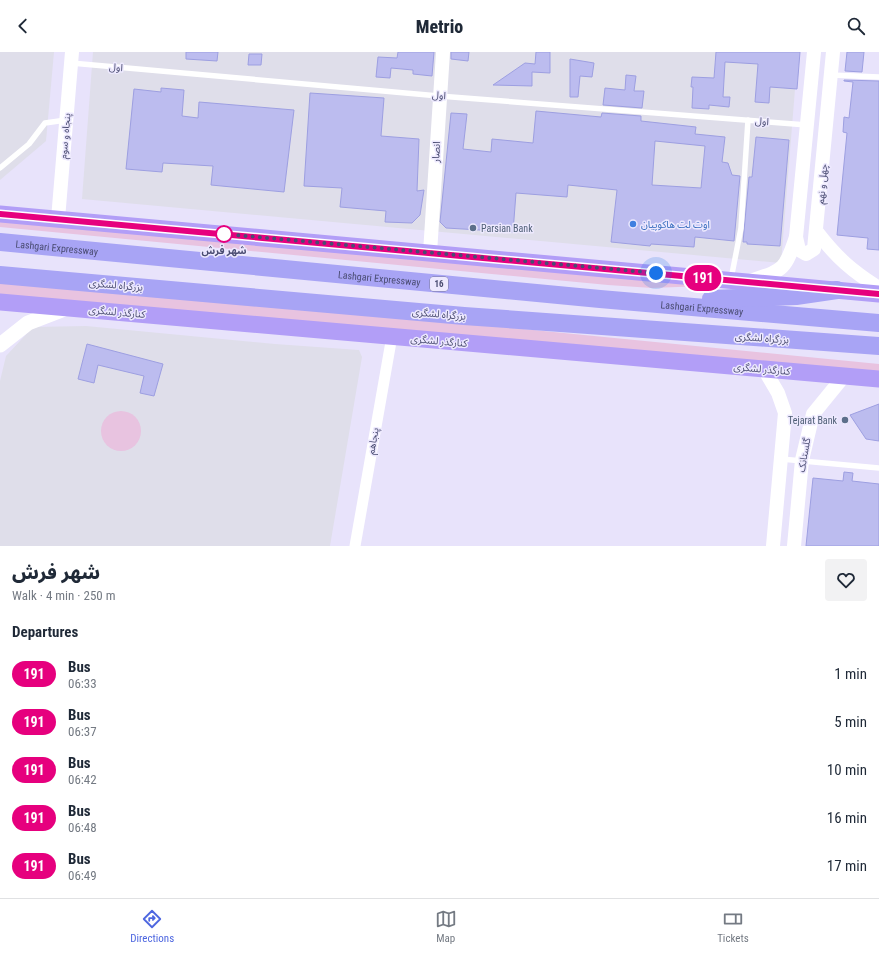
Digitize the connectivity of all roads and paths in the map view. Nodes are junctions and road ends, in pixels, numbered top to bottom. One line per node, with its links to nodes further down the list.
1 (443, 52): 7 (street, انصار)
2 (814, 52): 10 (street, چهل و نهم)
3 (833, 52): 5 (street, چهل و نهم)
4 (71, 57): 7 (lane, اول); 8 (street, پنجاه و سوم)
5 (831, 74): 6 (lane); 14 (street, چهل و نهم)
6 (879, 77)
7 (439, 96): 9 (lane, اول); 17 (street, انصار)
8 (66, 120): 11 (lane); 13 (street, پنجاه و سوم)
9 (748, 120): 10 (lane, اول); 19 (lane)
10 (808, 125): 15 (street, چهل و نهم)
11 (0, 168)
12 (0, 214): 13 (main road)
13 (58, 220): 17 (main road)
14 (817, 232): 15 (street, چهل و نهم); 21 (street)
15 (796, 237): 20 (street, چهل و نهم)
16 (5, 242): 24 (highway, Lashgari Expressway / 16)
17 (430, 253): 19 (main road)
18 (0, 275): 30 (highway, بزرگراه لشگری)
19 (730, 280): 20 (main road)
20 (748, 282): 22 (main road)
21 (879, 288)
22 (837, 290): 23 (main road); 24 (highway)
23 (879, 294)
24 (623, 301): 27 (highway, Lashgari Expressway / 16)
25 (0, 302): 26 (main road, کنارگذر لشگری)
26 (67, 308): 28 (main road, کنارگذر لشگری); 29 (main road)
27 (879, 323)
28 (392, 336): 31 (main road, کنارگذر لشگری); 37 (street, پنجاهم)
29 (0, 345)
30 (878, 346)
31 (764, 369): 32 (main road, کنارگذر لشگری); 34 (street)
32 (844, 376): 33 (main road, کنارگذر لشگری); 35 (street, گلستانک)
33 (879, 379)
34 (781, 460): 35 (lane); 38 (street)
35 (802, 460): 36 (lane); 39 (street, گلستانک)
36 (879, 468)
37 (355, 546)
38 (773, 546)
39 (794, 546)

